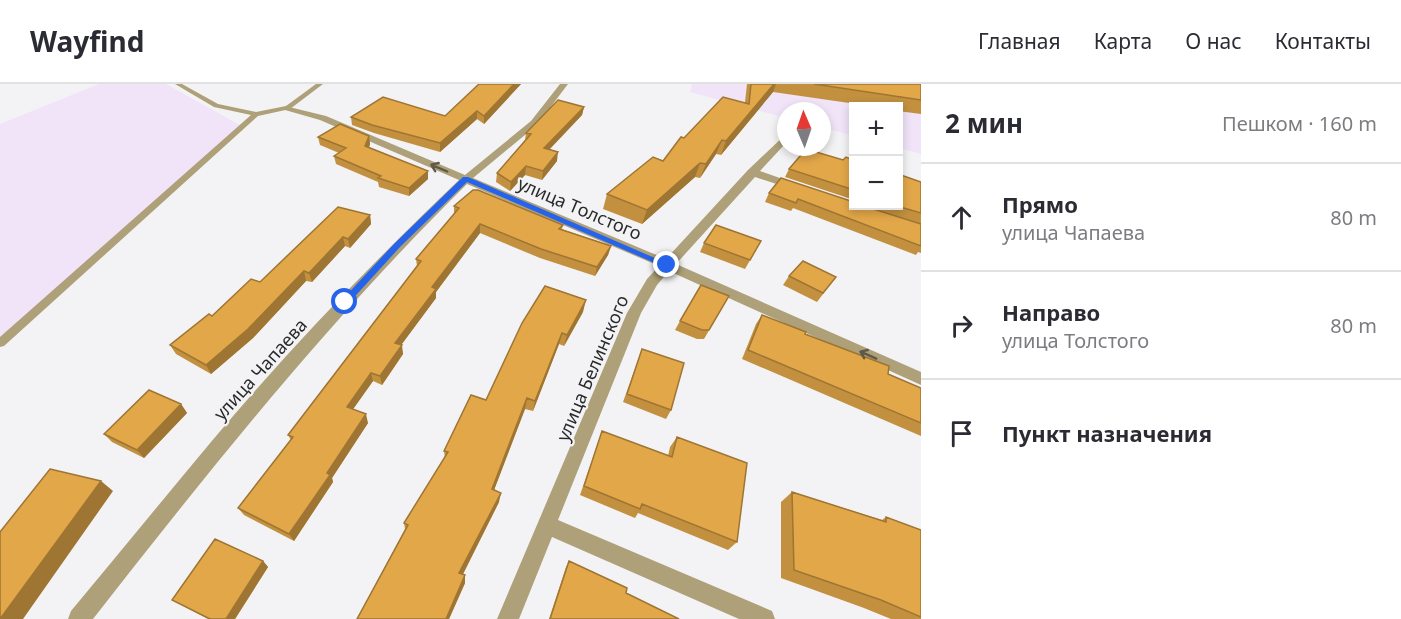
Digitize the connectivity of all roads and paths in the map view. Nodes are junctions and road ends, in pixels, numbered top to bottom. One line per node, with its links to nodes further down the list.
1 (177, 84): 5 (lane)
2 (320, 84): 4 (lane)
3 (564, 84): 8 (street, улица Чапаева)
4 (288, 108): 5 (lane); 8 (street, улица Толстого, one-way to 4)
5 (256, 114): 11 (lane)
6 (777, 146): 7 (street, улица Белинского)
7 (752, 172): 9 (street); 10 (street, улица Белинского)
8 (466, 179): 10 (street, улица Толстого); 14 (street, улица Чапаева)
9 (809, 192)
10 (667, 265): 12 (street, улица Толстого, one-way to 10); 13 (street, улица Белинского)
11 (0, 343)
12 (921, 380)
13 (547, 525): 15 (street, улица Белинского); 16 (street)
14 (79, 619)
15 (508, 619)
16 (764, 619)

